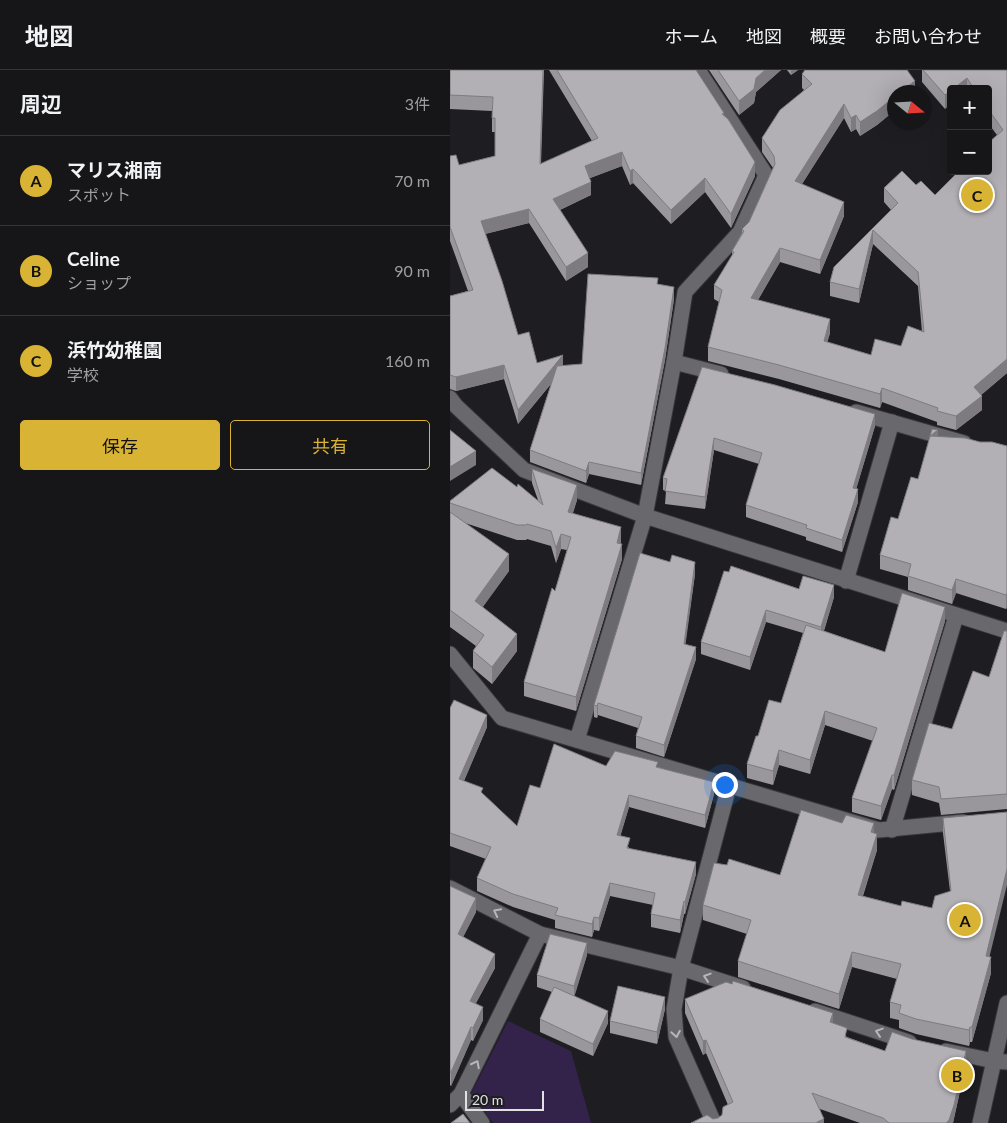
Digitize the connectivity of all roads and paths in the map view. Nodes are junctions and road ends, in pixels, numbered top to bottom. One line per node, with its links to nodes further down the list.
1 (698, 70): 2 (street)
2 (674, 362): 3 (street); 8 (street)
3 (740, 378)
4 (450, 398): 8 (street)
5 (844, 408): 6 (street)
6 (892, 422): 7 (street); 9 (street)
7 (980, 447)
8 (645, 516): 9 (street); 13 (street)
9 (846, 581): 10 (street)
10 (956, 616): 11 (street); 16 (street)
11 (1007, 631)
12 (450, 654): 13 (street)
13 (577, 740): 14 (street)
14 (729, 786): 16 (street); 19 (street)
15 (978, 821): 16 (street)
16 (892, 830)
17 (450, 888): 18 (street, one-way to 17)
18 (540, 934): 19 (street); 24 (street, one-way to 18)
19 (681, 968): 20 (street, one-way to 19); 27 (street, one-way to 27)
20 (756, 992)
21 (1007, 1003): 23 (street)
22 (802, 1007): 23 (street, one-way to 22)
23 (1000, 1062): 28 (street)
24 (461, 1094): 25 (street); 26 (street)
25 (450, 1105)
26 (482, 1123)
27 (714, 1123)
28 (980, 1123)

